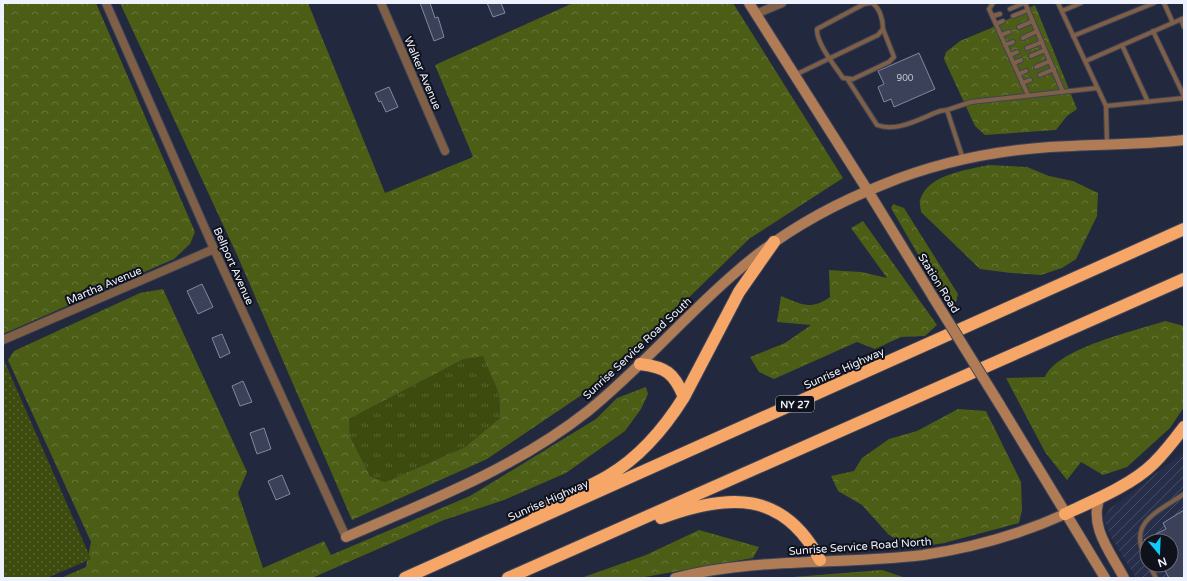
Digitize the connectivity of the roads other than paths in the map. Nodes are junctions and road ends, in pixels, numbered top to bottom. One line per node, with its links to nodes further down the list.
1 (106, 3): 70 (street, Bellport Avenue)
2 (381, 3): 65 (street, Walker Avenue)
3 (749, 3): 15 (street, Station Road)
4 (782, 3): 15 (street)
5 (871, 3): 26 (lane); 42 (lane)
6 (993, 3): 17 (lane)
7 (1024, 3): 12 (lane); 13 (lane)
8 (1058, 3): 14 (lane)
9 (1081, 3): 14 (lane)
10 (1154, 3): 31 (lane)
11 (1164, 3): 22 (lane)
12 (1010, 9)
13 (1028, 10): 18 (lane); 21 (lane)
14 (1062, 11): 31 (lane)
15 (756, 14): 51 (street, Station Road)
16 (1000, 14): 17 (lane)
17 (993, 16): 23 (lane)
18 (1013, 16)
19 (1182, 19): 22 (lane); 25 (lane)
20 (1003, 21): 23 (lane)
21 (1033, 21): 24 (lane); 27 (lane)
22 (1173, 23): 28 (lane)
23 (996, 24): 30 (lane)
24 (1019, 27)
25 (1184, 27)
26 (883, 29): 42 (lane); 53 (lane)
27 (1037, 31): 32 (lane); 34 (lane)
28 (1153, 31): 36 (lane); 59 (lane)
29 (1008, 32): 30 (lane)
30 (1001, 35): 35 (lane)
31 (1073, 36): 45 (lane)
32 (1023, 38)
33 (1012, 42): 35 (lane)
34 (1042, 42): 37 (lane); 38 (lane)
35 (1005, 45): 40 (lane)
36 (1122, 45): 45 (lane); 60 (lane)
37 (1027, 48)
38 (1045, 50): 41 (lane); 44 (lane)
39 (1017, 52): 40 (lane)
40 (1010, 55): 46 (lane)
41 (1031, 56)
42 (830, 59): 51 (lane); 53 (lane)
43 (1021, 60): 46 (lane)
44 (1050, 61): 47 (lane); 48 (lane)
45 (1086, 61): 56 (lane)
46 (1014, 63): 50 (lane)
47 (1036, 67)
48 (1054, 69): 52 (lane); 57 (lane)
49 (1026, 71): 50 (lane)
50 (1019, 74): 55 (lane)
51 (795, 75): 67 (street, Station Road)
52 (1040, 75)
53 (848, 80): 62 (lane)
54 (1030, 80): 55 (lane)
55 (1022, 83): 58 (lane)
56 (1097, 88): 57 (lane); 61 (lane)
57 (1063, 92): 58 (lane)
58 (1028, 95): 62 (lane)
59 (1184, 97): 60 (lane)
60 (1148, 102): 61 (lane)
61 (1106, 106): 64 (lane)
62 (947, 110): 66 (lane)
63 (1184, 140): 64 (street, Sunrise Service Road South)
64 (1107, 145): 66 (street, Sunrise Service Road South)
65 (445, 151)
66 (963, 160): 67 (street, Sunrise Service Road South)
67 (868, 191): 69 (street, Sunrise Service Road South); 78 (street, Station Road, bridge)
68 (1184, 229): 81 (highway, Sunrise Highway / NY 27)
69 (774, 242): 73 (street, Sunrise Service Road South); 74 (highway)
70 (214, 249): 72 (street, Martha Avenue); 80 (street, Bellport Avenue)
71 (1184, 279): 82 (highway)
72 (3, 340)
73 (640, 364): 74 (highway); 80 (street, Sunrise Service Road South)
74 (684, 397): 81 (highway)
75 (1184, 427): 77 (highway)
76 (1184, 494): 79 (lane)
77 (1100, 497): 78 (highway); 88 (street)
78 (1065, 514): 83 (street, Sunrise Service Road North); 87 (street, Station Road)
79 (1140, 533)
80 (346, 537)
81 (486, 542): 84 (highway, Sunrise Highway / NY 27)
82 (547, 560): 83 (highway); 85 (highway)
83 (820, 560): 86 (street, Sunrise Service Road North)
84 (405, 578)
85 (508, 578)
86 (676, 578)
87 (1106, 578)
88 (1124, 578)

